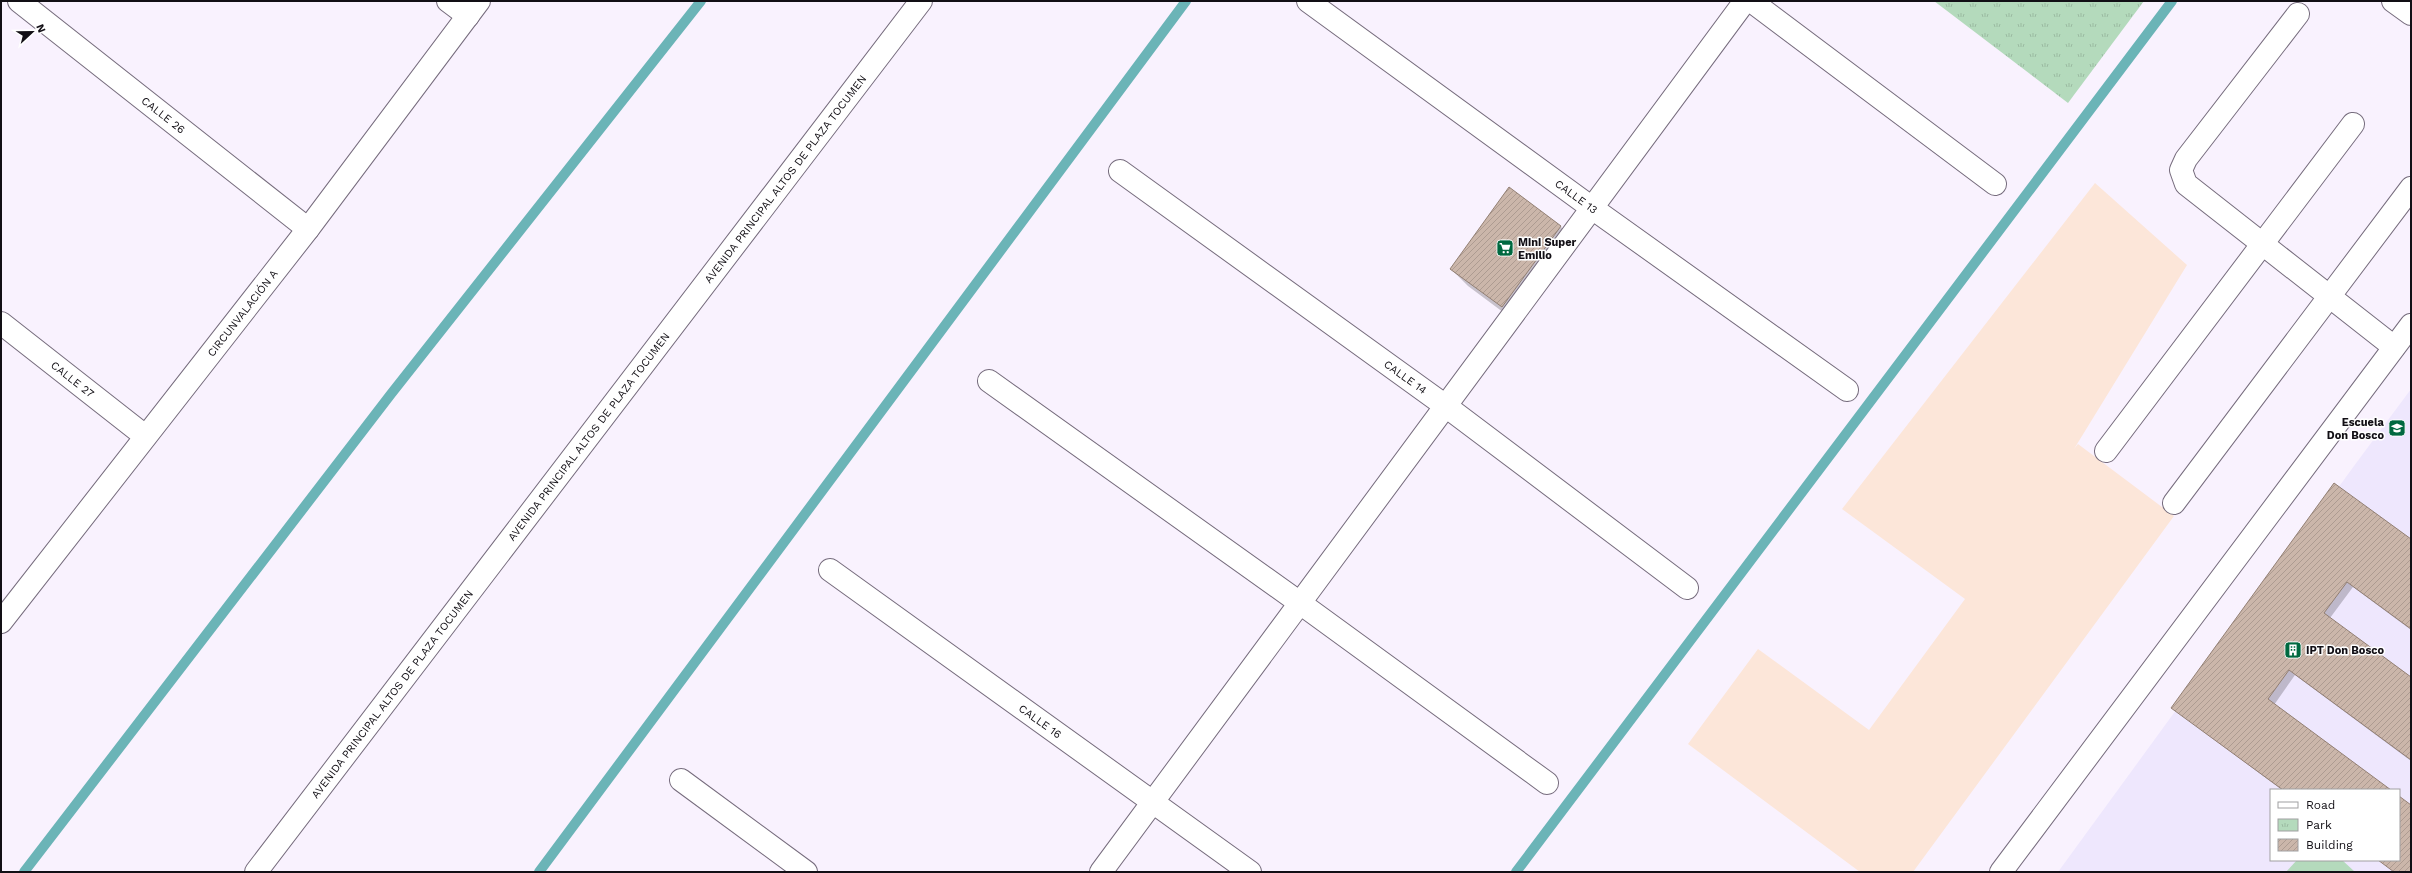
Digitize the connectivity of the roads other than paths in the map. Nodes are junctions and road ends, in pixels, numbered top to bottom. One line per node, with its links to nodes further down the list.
1 (19, 1): 14 (street, CALLE 26)
2 (448, 1): 7 (street)
3 (921, 1): 33 (street, AVENIDA PRINCIPAL ALTOS DE PLAZA TOCUMEN)
4 (1308, 1): 13 (street, CALLE 13)
5 (1745, 1): 13 (street)
6 (1752, 1): 11 (street)
7 (473, 8): 14 (street, CIRCUNVALACIÓN A)
8 (2298, 14): 15 (street)
9 (2353, 124): 15 (street)
10 (1120, 171): 22 (street, CALLE 14)
11 (1995, 184)
12 (2411, 188): 16 (street)
13 (1592, 208): 21 (street, CALLE 13); 22 (street)
14 (308, 229): 23 (street, CIRCUNVALACIÓN A)
15 (2262, 243): 16 (street); 24 (street)
16 (2330, 297): 19 (street); 25 (street)
17 (1, 323): 23 (street, CALLE 27)
18 (2411, 325): 19 (street)
19 (2394, 347): 37 (street)
20 (989, 381): 28 (street)
21 (1847, 390)
22 (1447, 407): 27 (street, CALLE 14); 28 (street)
23 (145, 436): 29 (street, CIRCUNVALACIÓN A)
24 (2106, 451)
25 (2174, 503)
26 (830, 570): 32 (street, CALLE 16)
27 (1687, 588)
28 (1300, 603): 31 (street); 32 (street)
29 (1, 622)
30 (681, 780): 34 (street)
31 (1547, 783)
32 (1153, 802): 35 (street); 36 (street, CALLE 16)
33 (256, 872)
34 (806, 872)
35 (1101, 872)
36 (1250, 872)
37 (2001, 872)

